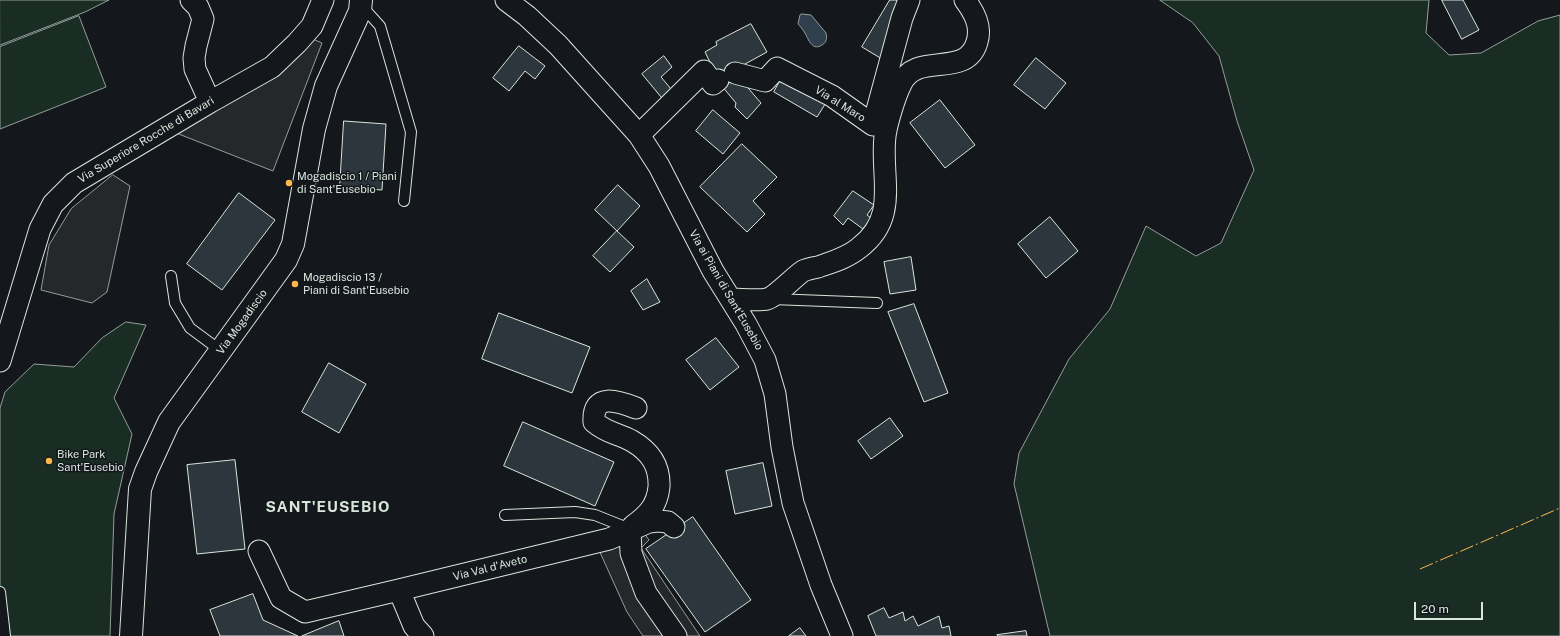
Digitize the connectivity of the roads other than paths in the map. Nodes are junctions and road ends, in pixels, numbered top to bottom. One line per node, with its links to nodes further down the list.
1 (192, 0): 7 (street)
2 (323, 0): 7 (street, Via Superiore Rocche di Bavari)
3 (506, 0): 8 (street, Via ai Piani di Sant'Eusebio)
4 (909, 0): 8 (street, Via al Maro)
5 (965, 0): 12 (street)
6 (360, 2): 9 (lane, Via Mogadiscio); 14 (street, Via Mogadiscio)
7 (210, 102): 15 (street, Via Superiore Rocche di Bavari)
8 (639, 135): 11 (street, Via ai Piani di Sant'Eusebio)
9 (404, 201)
10 (171, 276): 14 (lane)
11 (731, 299): 12 (street); 27 (street, Via ai Piani di Sant'Eusebio)
12 (768, 299): 13 (lane)
13 (877, 303)
14 (221, 351): 24 (street, Via Mogadiscio)
15 (0, 362)
16 (636, 408): 19 (street, Via Val d'Aveto)
17 (505, 515): 19 (lane)
18 (674, 527): 19 (street, Via Val d'Aveto)
19 (630, 529): 21 (street, Via Val d'Aveto); 26 (street)
20 (259, 551): 21 (street, Via Val d'Aveto)
21 (399, 590): 25 (street)
22 (0, 592): 23 (lane)
23 (5, 636)
24 (131, 636)
25 (423, 636)
26 (676, 636)
27 (842, 636)

